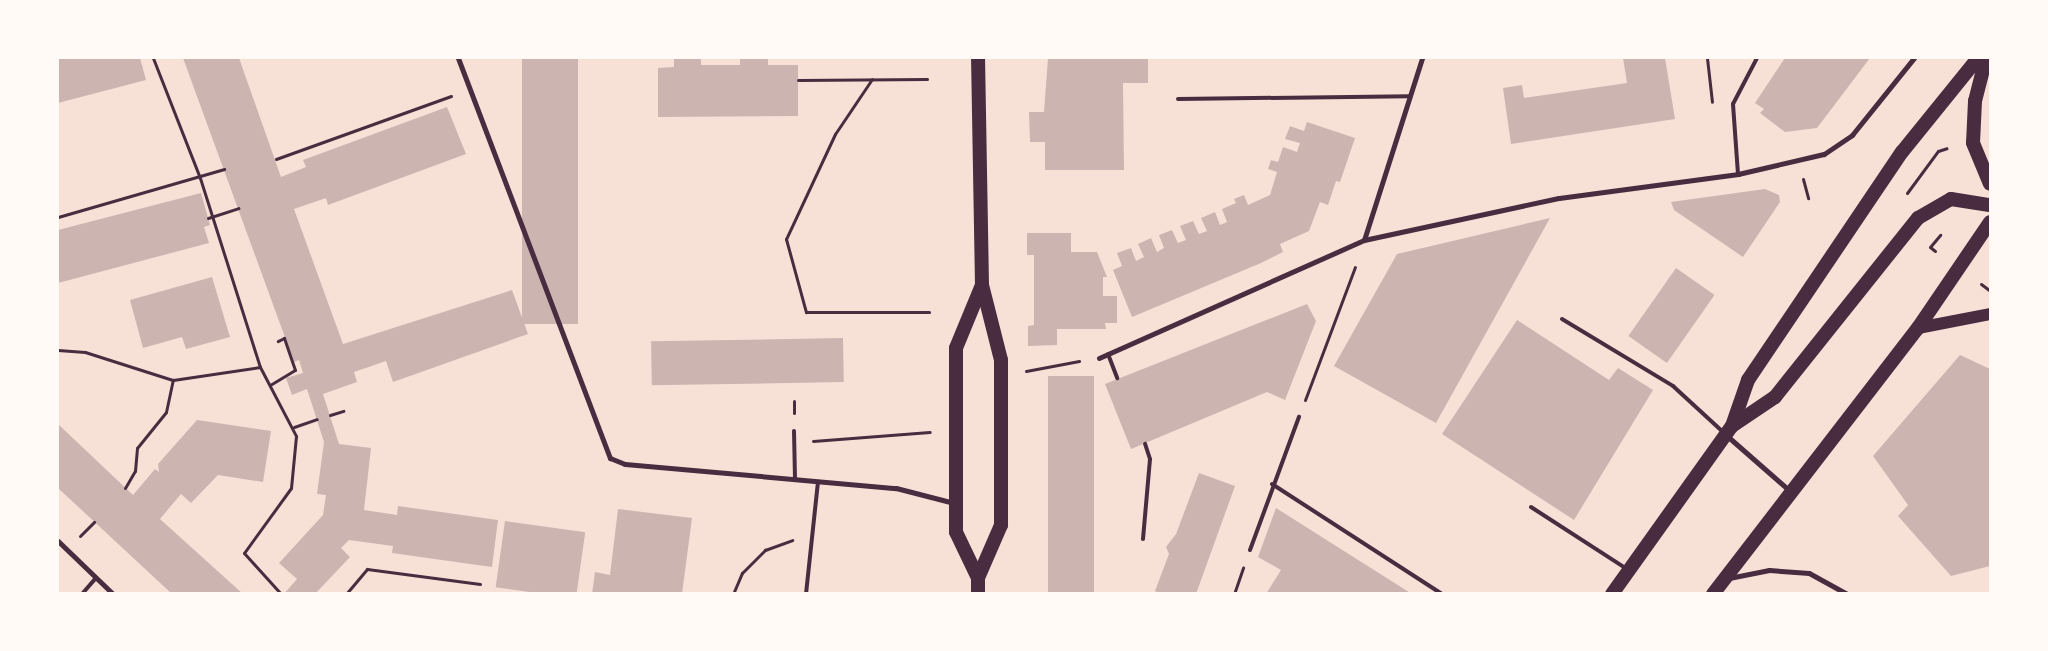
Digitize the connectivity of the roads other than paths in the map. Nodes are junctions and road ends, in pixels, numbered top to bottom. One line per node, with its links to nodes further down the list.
1 (458, 58): 26 (street)
2 (978, 58): 15 (highway)
3 (1422, 58): 8 (street)
4 (1757, 58): 10 (lane)
5 (1914, 58): 10 (street)
6 (1978, 58): 23 (highway)
7 (1986, 58): 11 (highway)
8 (1410, 96): 9 (lane); 14 (street)
9 (1178, 99)
10 (1738, 174): 14 (street)
11 (1990, 184)
12 (1990, 205): 23 (highway)
13 (1990, 222): 18 (highway)
14 (1364, 240): 19 (street)
15 (982, 285): 30 (highway); 37 (highway)
16 (1990, 314): 18 (main road)
17 (1562, 319): 23 (lane)
18 (1918, 328): 29 (highway)
19 (1108, 354): 20 (street); 21 (lane)
20 (1099, 358)
21 (1117, 378)
22 (1299, 416): 28 (lane)
23 (1729, 430): 29 (street); 35 (highway)
24 (794, 431): 26 (lane)
25 (1145, 444): 32 (lane)
26 (794, 479): 27 (street)
27 (818, 482): 30 (street); 41 (lane)
28 (1272, 484): 34 (lane); 43 (lane)
29 (1791, 492): 38 (highway)
30 (956, 504): 37 (highway)
31 (1532, 507): 35 (lane)
32 (1143, 539)
33 (58, 541): 36 (street)
34 (1250, 550)
35 (1629, 570): 44 (highway)
36 (96, 578): 39 (lane); 40 (street)
37 (978, 578): 42 (highway)
38 (1725, 579): 45 (highway); 46 (street)
39 (82, 594)
40 (113, 594)
41 (806, 594)
42 (978, 594)
43 (1442, 594)
44 (1612, 594)
45 (1713, 594)
46 (1847, 594)

